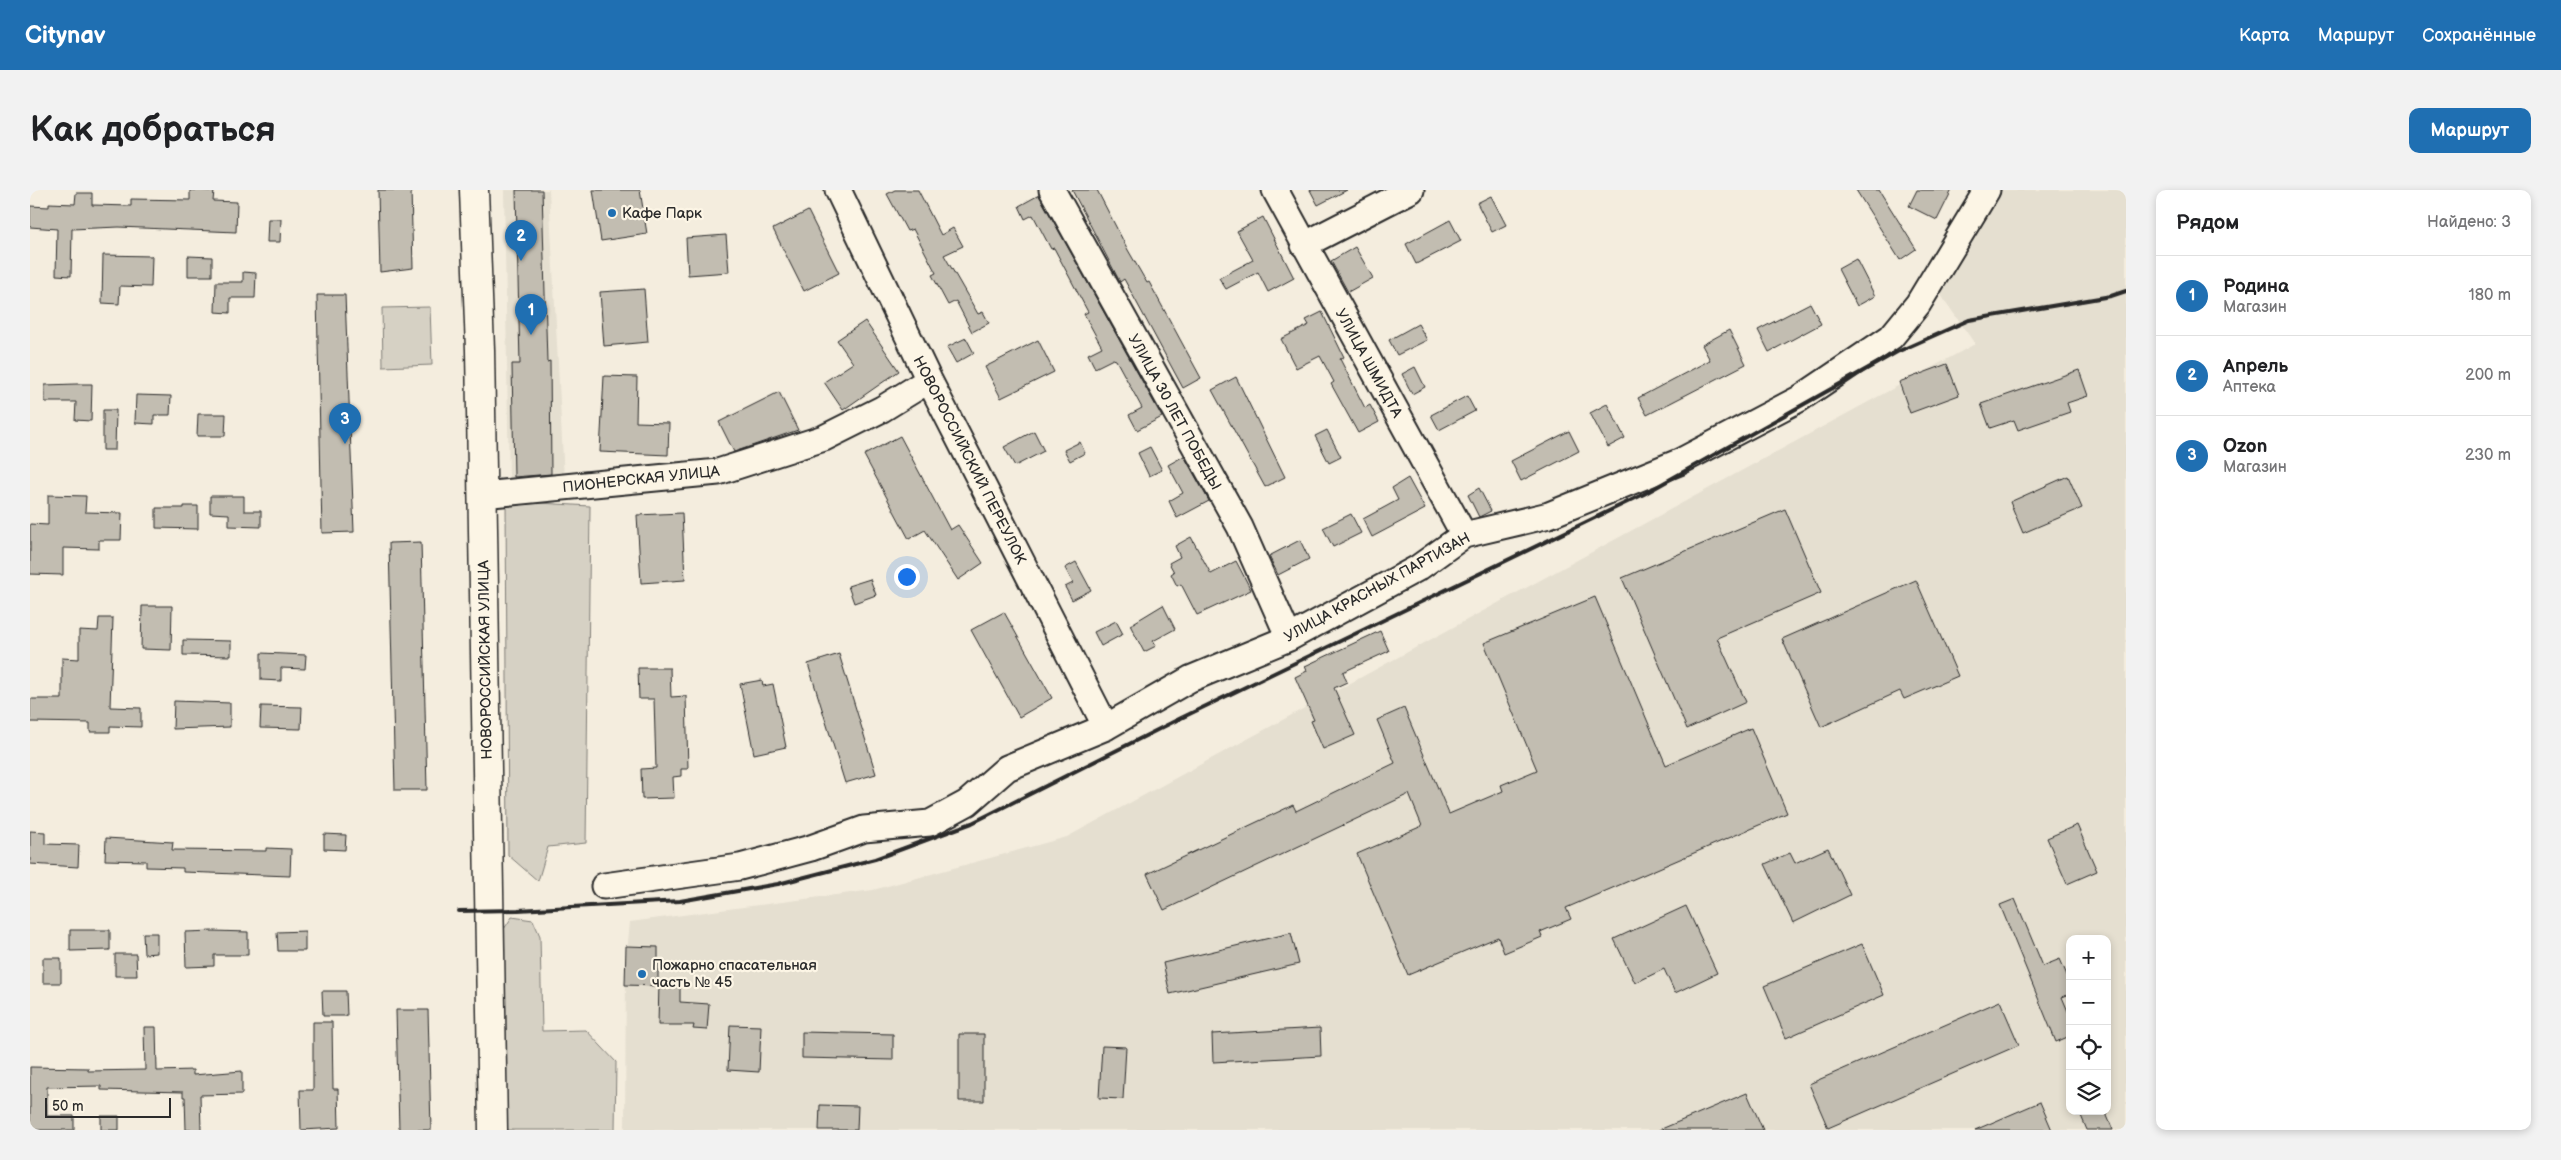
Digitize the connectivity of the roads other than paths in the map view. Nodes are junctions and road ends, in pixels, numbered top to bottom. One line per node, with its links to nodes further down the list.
1 (474, 190): 9 (main road, НОВОРОССИЙСКАЯ УЛИЦА)
2 (838, 190): 8 (street, НОВОРОССИЙСКИЙ ПЕРЕУЛОК)
3 (1052, 190): 11 (street, УЛИЦА 30 ЛЕТ ПОБЕДЫ)
4 (1275, 190): 7 (street, УЛИЦА ШМИДТА)
5 (1411, 190): 7 (street)
6 (1987, 190): 10 (street, УЛИЦА КРАСНЫХ ПАРТИЗАН)
7 (1304, 245): 10 (street, УЛИЦА ШМИДТА)
8 (929, 380): 9 (street, ПИОНЕРСКАЯ УЛИЦА); 12 (street, НОВОРОССИЙСКИЙ ПЕРЕУЛОК)
9 (482, 495): 14 (main road, НОВОРОССИЙСКАЯ УЛИЦА)
10 (1464, 535): 11 (street, УЛИЦА КРАСНЫХ ПАРТИЗАН)
11 (1289, 638): 12 (street, УЛИЦА КРАСНЫХ ПАРТИЗАН)
12 (1106, 727): 13 (street, УЛИЦА КРАСНЫХ ПАРТИЗАН)
13 (604, 886)
14 (493, 1130)

